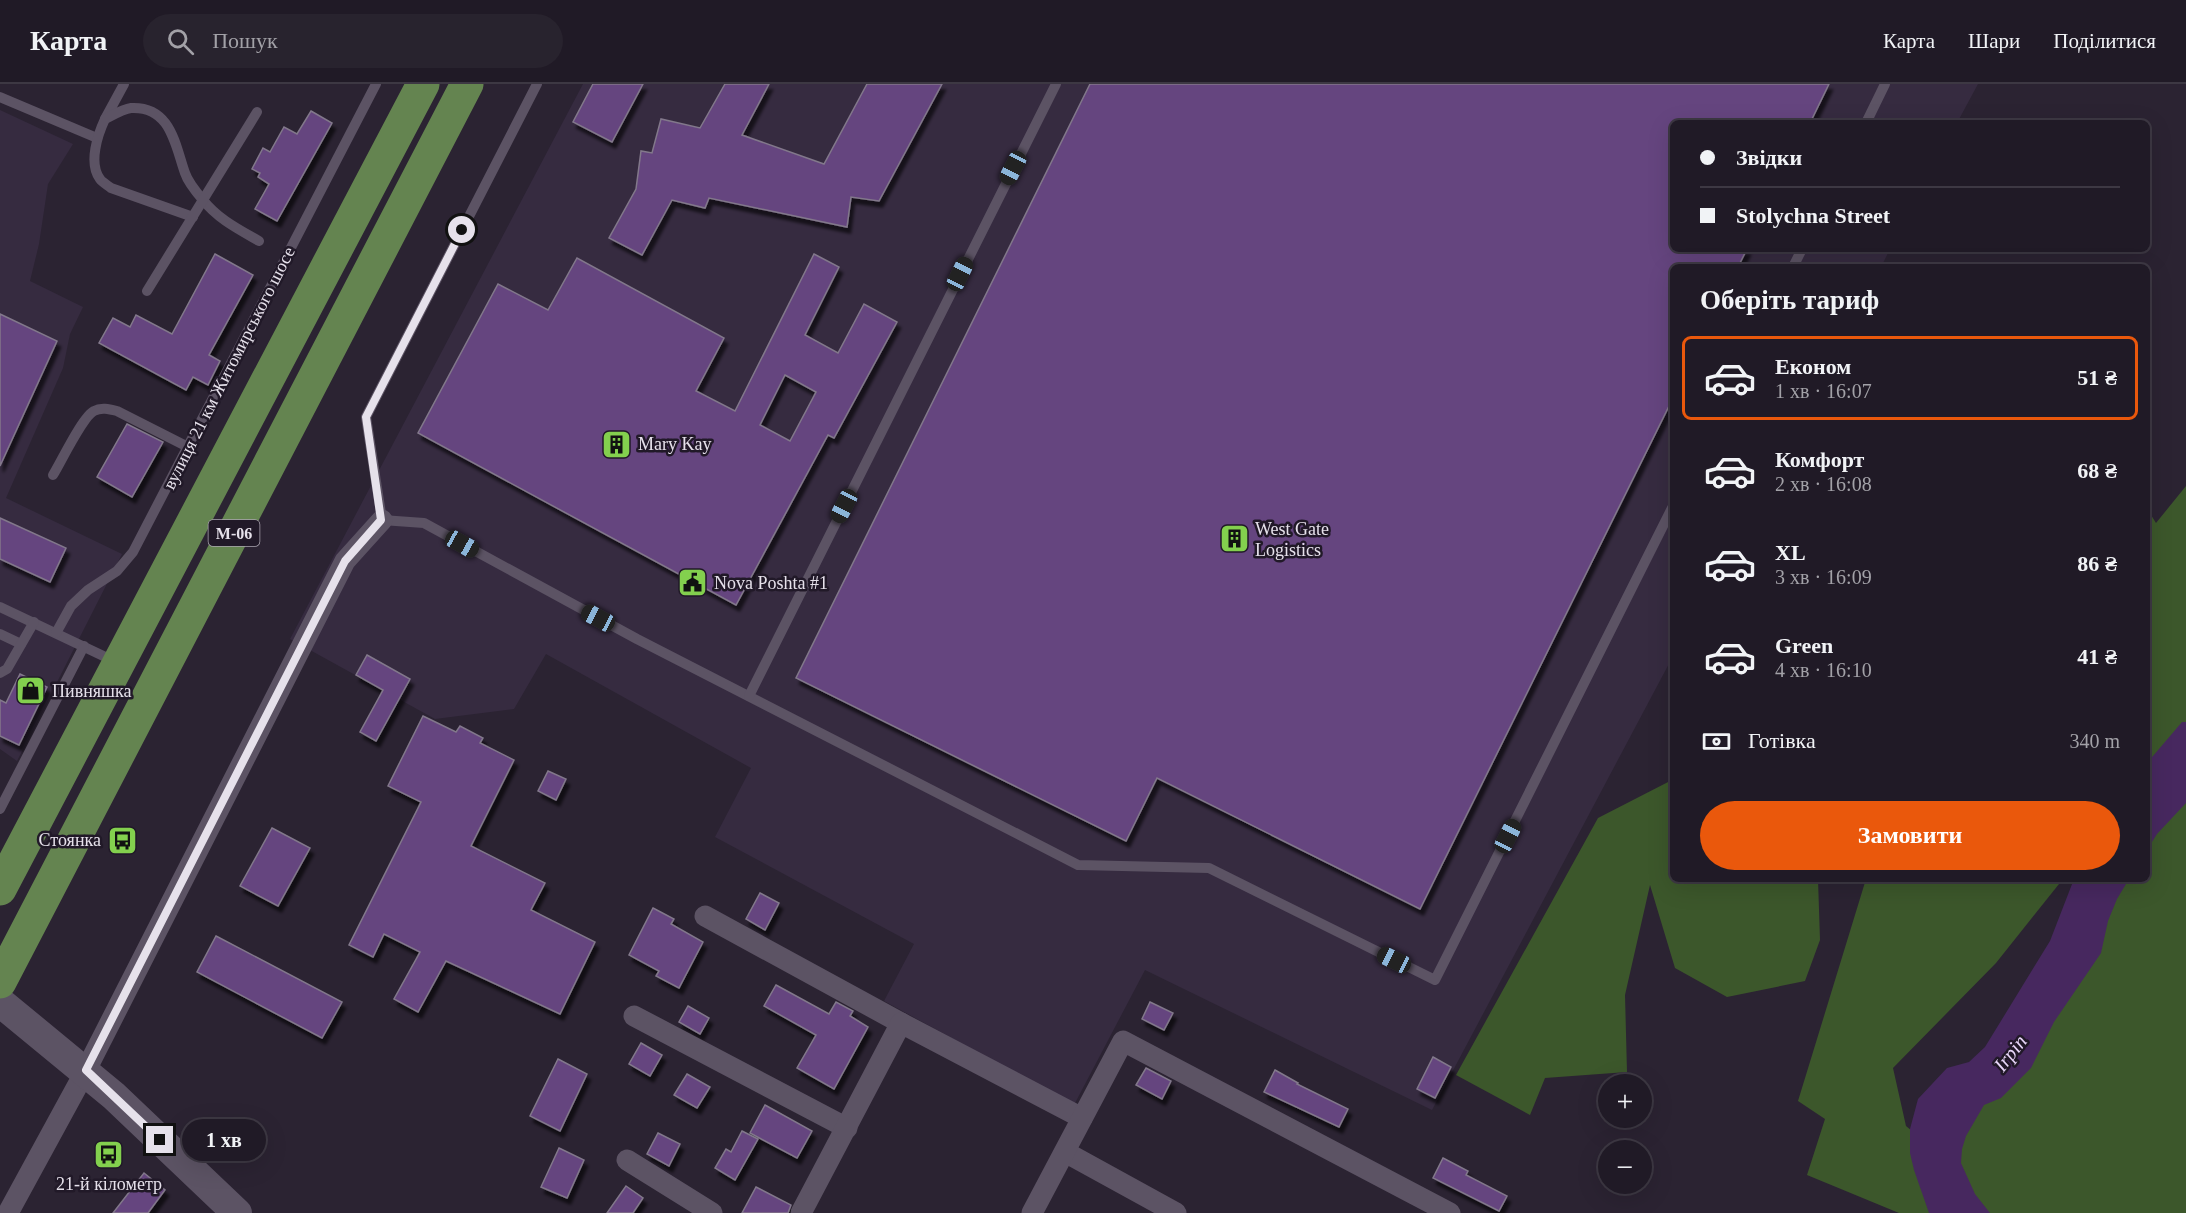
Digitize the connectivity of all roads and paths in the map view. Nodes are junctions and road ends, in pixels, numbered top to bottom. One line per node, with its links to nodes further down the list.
1 (124, 84): 10 (lane)
2 (376, 84): 17 (lane, вулиця 21 км Житомирського шосе)
3 (423, 84): 27 (highway, М-06)
4 (467, 84): 33 (highway, М-06)
5 (537, 84): 20 (lane)
6 (1056, 84): 29 (lane)
7 (1885, 84): 11 (lane)
8 (0, 98): 12 (lane)
9 (256, 112): 13 (lane)
10 (105, 118): 12 (lane); 13 (lane)
11 (1867, 120)
12 (97, 138): 14 (lane)
13 (203, 200): 14 (lane); 15 (lane)
14 (193, 217): 16 (lane)
15 (259, 241)
16 (147, 291)
17 (188, 447): 18 (lane); 23 (lane, вулиця 21 км Житомирського шосе)
18 (53, 475)
19 (1670, 512): 29 (lane)
20 (381, 520): 29 (lane); 37 (street)
21 (0, 607): 22 (lane)
22 (34, 622): 23 (lane); 25 (lane)
23 (57, 633): 26 (lane)
24 (0, 634): 25 (lane)
25 (21, 644): 28 (lane)
26 (84, 646): 27 (lane); 30 (lane)
27 (119, 663): 31 (highway, М-06)
28 (0, 673)
29 (748, 696)
30 (0, 809)
31 (0, 889)
32 (705, 916): 36 (street)
33 (0, 982)
34 (0, 1002): 37 (main road)
35 (634, 1016): 39 (street)
36 (901, 1023): 38 (street); 39 (street)
37 (86, 1070): 42 (street); 43 (main road)
38 (1082, 1118): 40 (street); 48 (street)
39 (847, 1128): 45 (street)
40 (1065, 1152): 46 (street); 47 (street)
41 (627, 1160): 44 (street)
42 (8, 1213)
43 (237, 1213)
44 (712, 1213)
45 (801, 1213)
46 (1032, 1213)
47 (1176, 1213)
48 (1450, 1213)

